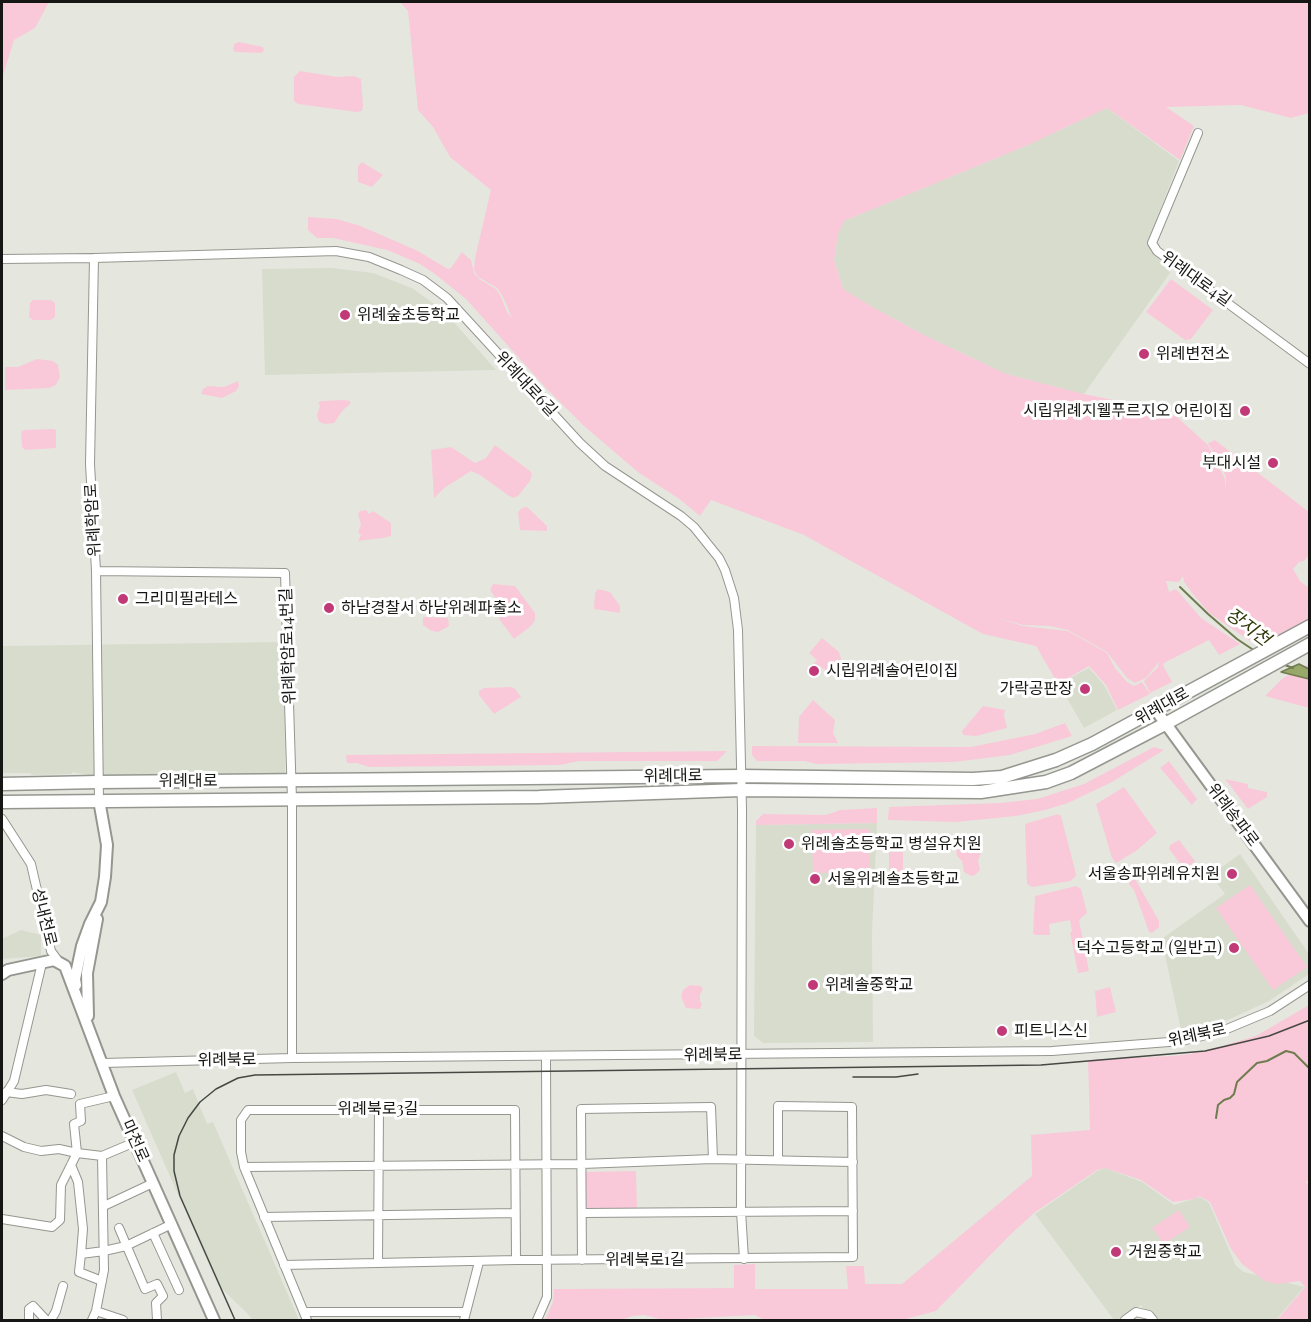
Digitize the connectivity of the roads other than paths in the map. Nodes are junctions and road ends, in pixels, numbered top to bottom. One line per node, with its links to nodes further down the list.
1 (1198, 134): 4 (street, 위례대로4길)
2 (94, 258): 3 (street, 위례대로6길); 5 (street, 위례학암로); 10 (street, 위례대로6길)
3 (2, 259)
4 (1310, 364)
5 (96, 571): 11 (street, 위례학암로14번길); 12 (street, 위례학암로)
6 (1310, 626): 8 (main road, 위례대로)
7 (1310, 644): 9 (main road, 위례대로)
8 (1155, 709): 9 (main road, 위례송파로); 10 (main road, 위례대로)
9 (1165, 724): 14 (main road, 위례대로); 20 (main road, 위례송파로)
10 (741, 776): 11 (main road, 위례대로); 14 (street, 위례대로6길)
11 (291, 781): 12 (main road, 위례대로); 16 (street, 위례학암로14번길)
12 (98, 782): 13 (main road, 위례대로); 15 (street, 위례학암로)
13 (2, 784)
14 (741, 790): 16 (main road, 위례대로); 27 (street, 위례대로6길)
15 (99, 800): 16 (main road, 위례대로); 17 (main road, 위례대로); 19 (main road)
16 (292, 800): 29 (street, 위례학암로14번길)
17 (2, 802)
18 (2, 819): 21 (street, 성내천로)
19 (101, 902): 25 (main road); 26 (main road)
20 (1310, 921)
21 (59, 962): 22 (main road, 성내천로); 25 (main road, 마천로)
22 (42, 963): 23 (main road, 성내천로); 31 (street)
23 (2, 974)
24 (1310, 985): 27 (street, 위례북로)
25 (81, 1006): 26 (main road, 마천로)
26 (87, 1023): 30 (main road, 마천로)
27 (741, 1055): 28 (street, 위례북로); 41 (street)
28 (546, 1057): 29 (street, 위례북로); 45 (street)
29 (292, 1058): 30 (street, 위례북로)
30 (103, 1063): 33 (main road, 마천로)
31 (6, 1092): 32 (street); 34 (street)
32 (71, 1094)
33 (114, 1096): 37 (main road, 마천로); 38 (street)
34 (2, 1100)
35 (379, 1108): 44 (street, 위례북로3길); 48 (street); 49 (street, 위례북로3길)
36 (2, 1136): 38 (street)
37 (135, 1142): 39 (street); 50 (main road, 마천로)
38 (77, 1153): 39 (street); 47 (street)
39 (102, 1156): 51 (street)
40 (712, 1160): 41 (street); 46 (street); 46 (street)
41 (741, 1160): 42 (street); 52 (street)
42 (778, 1161): 43 (street); 43 (street, 위례북로1길)
43 (853, 1162): 53 (street, 위례북로1길)
44 (515, 1163): 45 (street); 48 (street); 54 (street)
45 (547, 1164): 46 (street); 67 (street)
46 (582, 1164): 55 (street)
47 (71, 1165): 58 (street); 64 (street)
48 (380, 1165): 49 (street); 56 (street)
49 (244, 1167): 57 (street, 위례북로3길)
50 (153, 1183): 51 (street); 59 (main road, 마천로)
51 (104, 1206): 63 (street)
52 (741, 1211): 53 (street); 55 (street); 65 (street)
53 (853, 1211): 65 (street, 위례북로1길)
54 (515, 1213): 56 (street); 66 (street)
55 (583, 1213): 68 (street)
56 (379, 1215): 57 (street); 69 (street)
57 (264, 1217): 71 (street, 위례북로3길)
58 (2, 1219)
59 (171, 1224): 61 (street); 86 (main road, 마천로)
60 (119, 1228): 62 (street)
61 (153, 1233): 62 (street); 73 (street)
62 (126, 1246): 63 (street); 75 (street)
63 (104, 1251): 64 (street); 72 (street)
64 (81, 1254): 72 (street)
65 (744, 1259): 68 (street, 위례북로1길)
66 (516, 1260): 67 (street); 70 (street)
67 (546, 1260): 68 (street, 위례북로1길); 89 (street)
68 (582, 1260)
69 (378, 1262): 70 (street); 71 (street)
70 (479, 1262): 78 (street)
71 (284, 1265): 79 (street, 위례북로3길)
72 (102, 1281): 77 (street)
73 (175, 1281): 75 (street); 76 (street)
74 (63, 1286): 82 (street)
75 (160, 1290): 85 (street)
76 (178, 1290)
77 (96, 1311): 83 (street); 84 (street)
78 (466, 1311): 79 (street); 88 (street)
79 (304, 1312): 87 (street, 위례북로3길)
80 (29, 1320): 81 (street)
81 (46, 1320)
82 (51, 1320)
83 (92, 1320)
84 (123, 1320)
85 (157, 1320)
86 (214, 1320)
87 (307, 1320)
88 (464, 1320)
89 (537, 1320)
90 (1125, 1320): 91 (street)
91 (1153, 1320)

